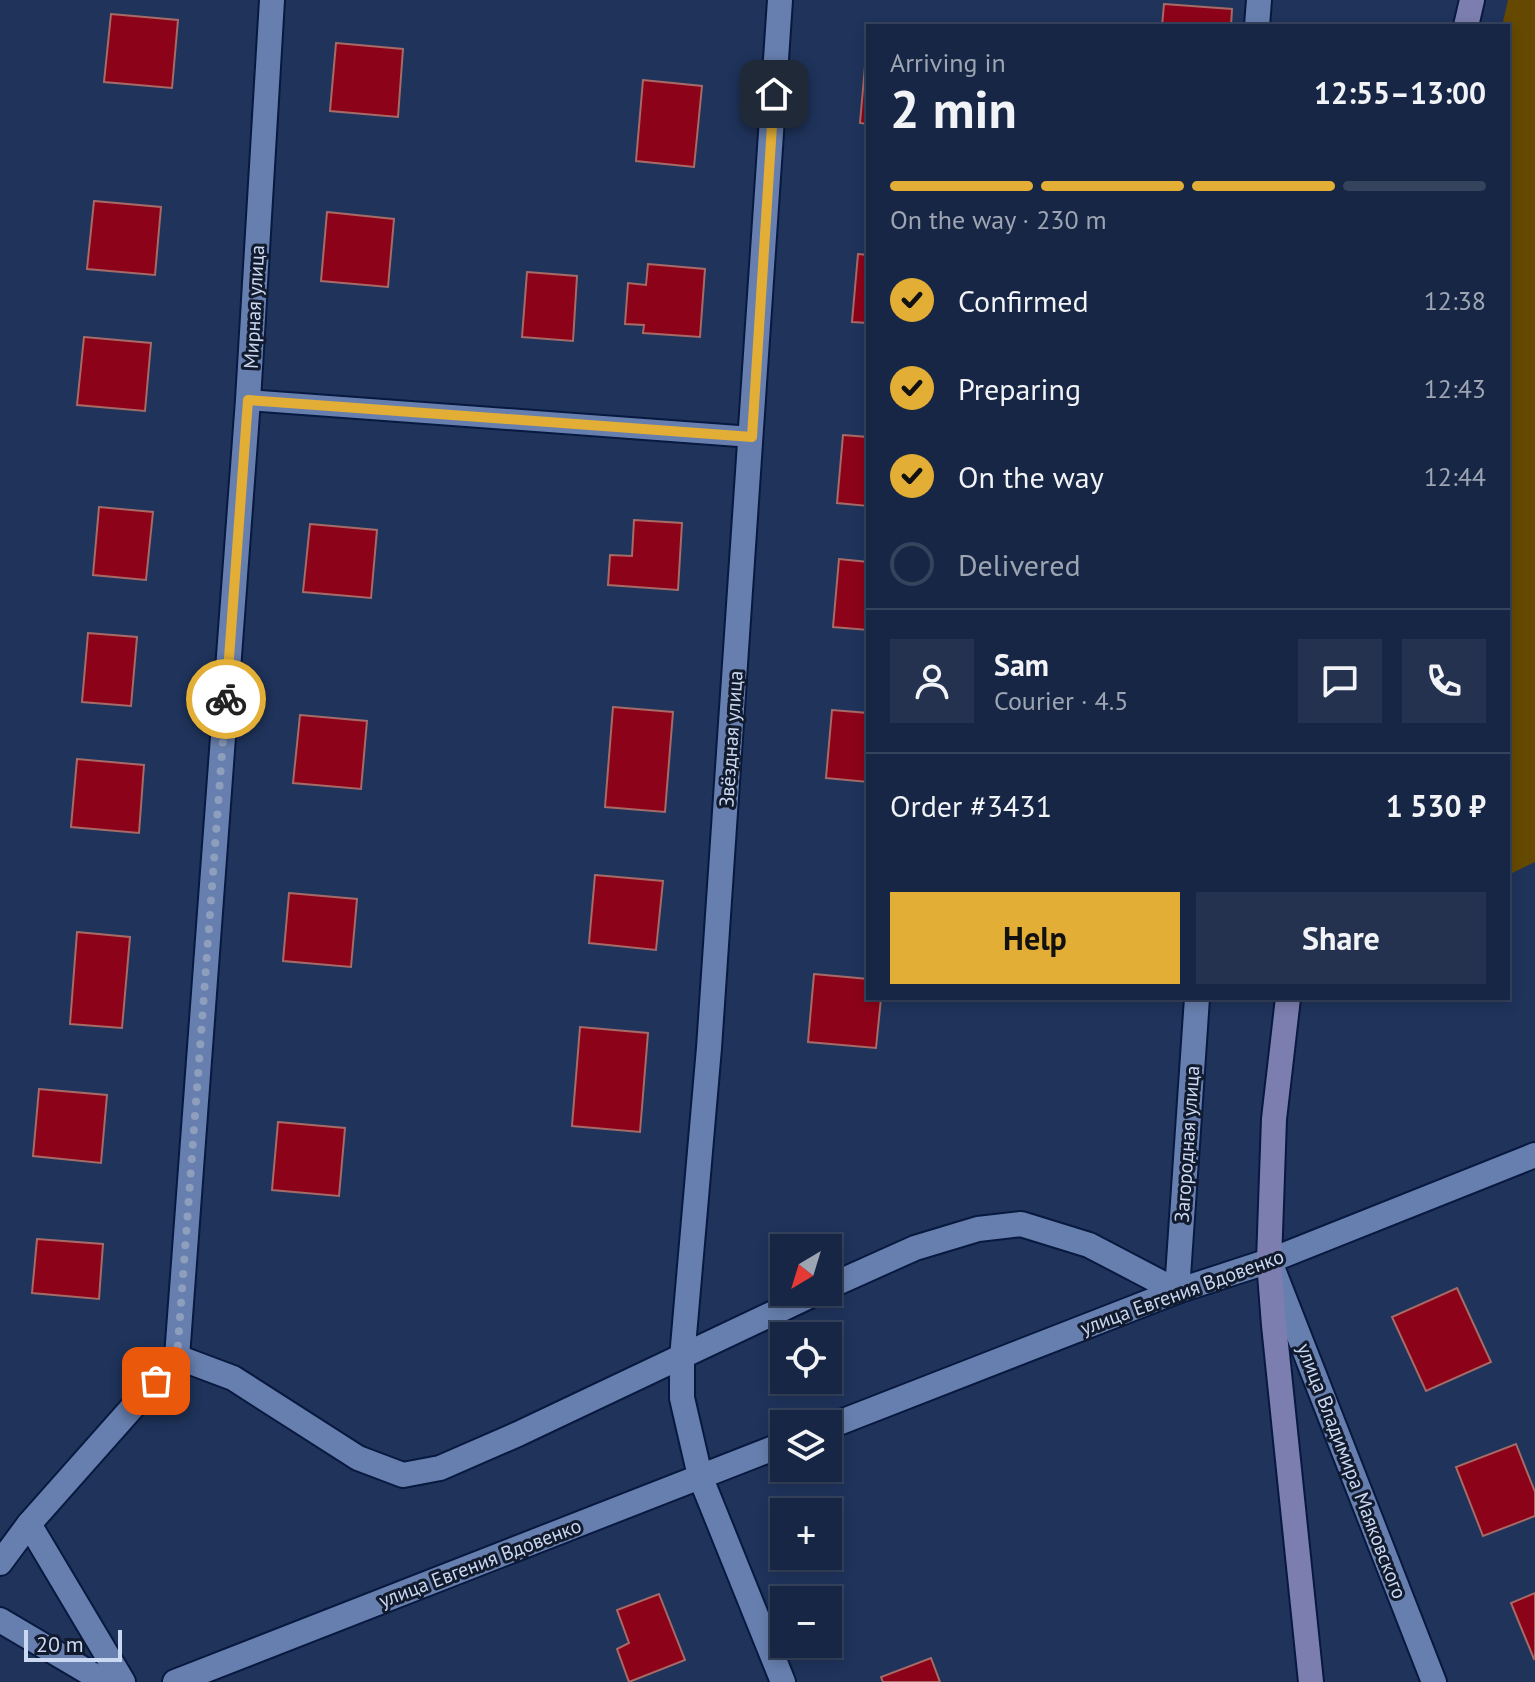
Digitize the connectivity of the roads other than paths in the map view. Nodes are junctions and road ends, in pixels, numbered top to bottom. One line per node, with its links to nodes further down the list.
1 (272, 0): 7 (street, Мирная улица)
2 (780, 0): 8 (street, Звёздная улица)
3 (1259, 0): 5 (street)
4 (1472, 0): 6 (street)
5 (1257, 24)
6 (1466, 24)
7 (248, 400): 8 (lane); 16 (street, Мирная улица)
8 (752, 437): 17 (street, Звёздная улица)
9 (1197, 1000): 14 (street, Загородная улица)
10 (1288, 1000): 12 (street)
11 (1535, 1155): 12 (street, улица Евгения Вдовенко)
12 (1269, 1261): 14 (street, улица Евгения Вдовенко); 28 (street); 29 (street, улица Владимира Маяковского)
13 (842, 1281): 14 (street)
14 (1177, 1291): 18 (street, улица Евгения Вдовенко)
15 (789, 1306): 17 (street)
16 (177, 1357): 17 (street); 21 (street)
17 (682, 1358): 20 (street, Звёздная улица)
18 (842, 1422)
19 (770, 1449): 20 (street, улица Евгения Вдовенко)
20 (700, 1476): 26 (street, улица Евгения Вдовенко); 27 (street, Звёздная улица)
21 (29, 1524): 22 (street); 25 (street)
22 (0, 1563)
23 (0, 1620): 24 (street)
24 (105, 1682)
25 (123, 1682)
26 (175, 1682)
27 (783, 1682)
28 (1311, 1682)
29 (1434, 1682)

